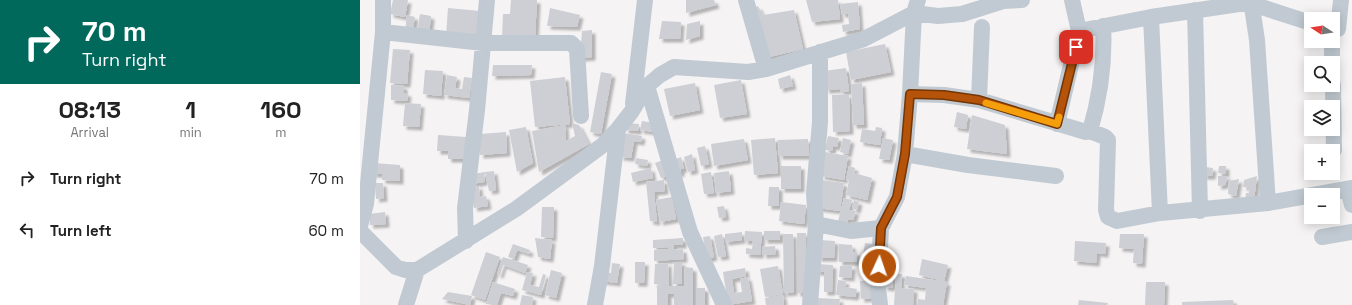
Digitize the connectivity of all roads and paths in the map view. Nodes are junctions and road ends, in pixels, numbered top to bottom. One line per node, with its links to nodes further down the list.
1 (383, 0): 18 (street)
2 (487, 0): 19 (street)
3 (645, 0): 26 (street)
4 (746, 0): 21 (street)
5 (1022, 0): 9 (street)
6 (1072, 0): 17 (street)
7 (1341, 0): 12 (street)
8 (1252, 2): 11 (street); 14 (street); 35 (street)
9 (916, 7): 20 (street); 24 (street)
10 (1169, 7): 11 (street); 13 (street)
11 (1195, 10): 37 (street)
12 (1340, 16)
13 (1151, 17): 15 (street); 38 (street)
14 (1304, 21)
15 (1103, 26): 17 (street); 30 (street)
16 (982, 27): 25 (street)
17 (1079, 31): 28 (street)
18 (383, 32): 19 (street); 40 (street)
19 (483, 43): 27 (street); 45 (street)
20 (820, 52): 21 (street); 39 (street)
21 (766, 70): 22 (street)
22 (647, 86): 26 (street); 50 (street)
23 (1333, 92): 31 (street)
24 (910, 94): 25 (street); 32 (street)
25 (979, 100): 28 (street)
26 (632, 111): 29 (street)
27 (582, 116)
28 (1057, 124): 30 (street)
29 (618, 129): 45 (street); 49 (street)
30 (1090, 131): 38 (street)
31 (1334, 144)
32 (905, 154): 33 (street); 41 (street)
33 (1056, 176)
34 (1350, 189): 35 (street); 36 (street)
35 (1268, 203): 37 (street)
36 (1352, 205)
37 (1200, 210): 38 (street)
38 (1160, 213)
39 (816, 224): 41 (street); 51 (street)
40 (360, 226)
41 (881, 228): 52 (street)
42 (360, 231): 46 (street)
43 (1352, 232): 44 (street)
44 (1322, 237)
45 (466, 240): 47 (street)
46 (366, 247): 47 (street)
47 (417, 270): 48 (street)
48 (406, 305)
49 (595, 305)
50 (724, 305)
51 (810, 305)
52 (880, 305)

